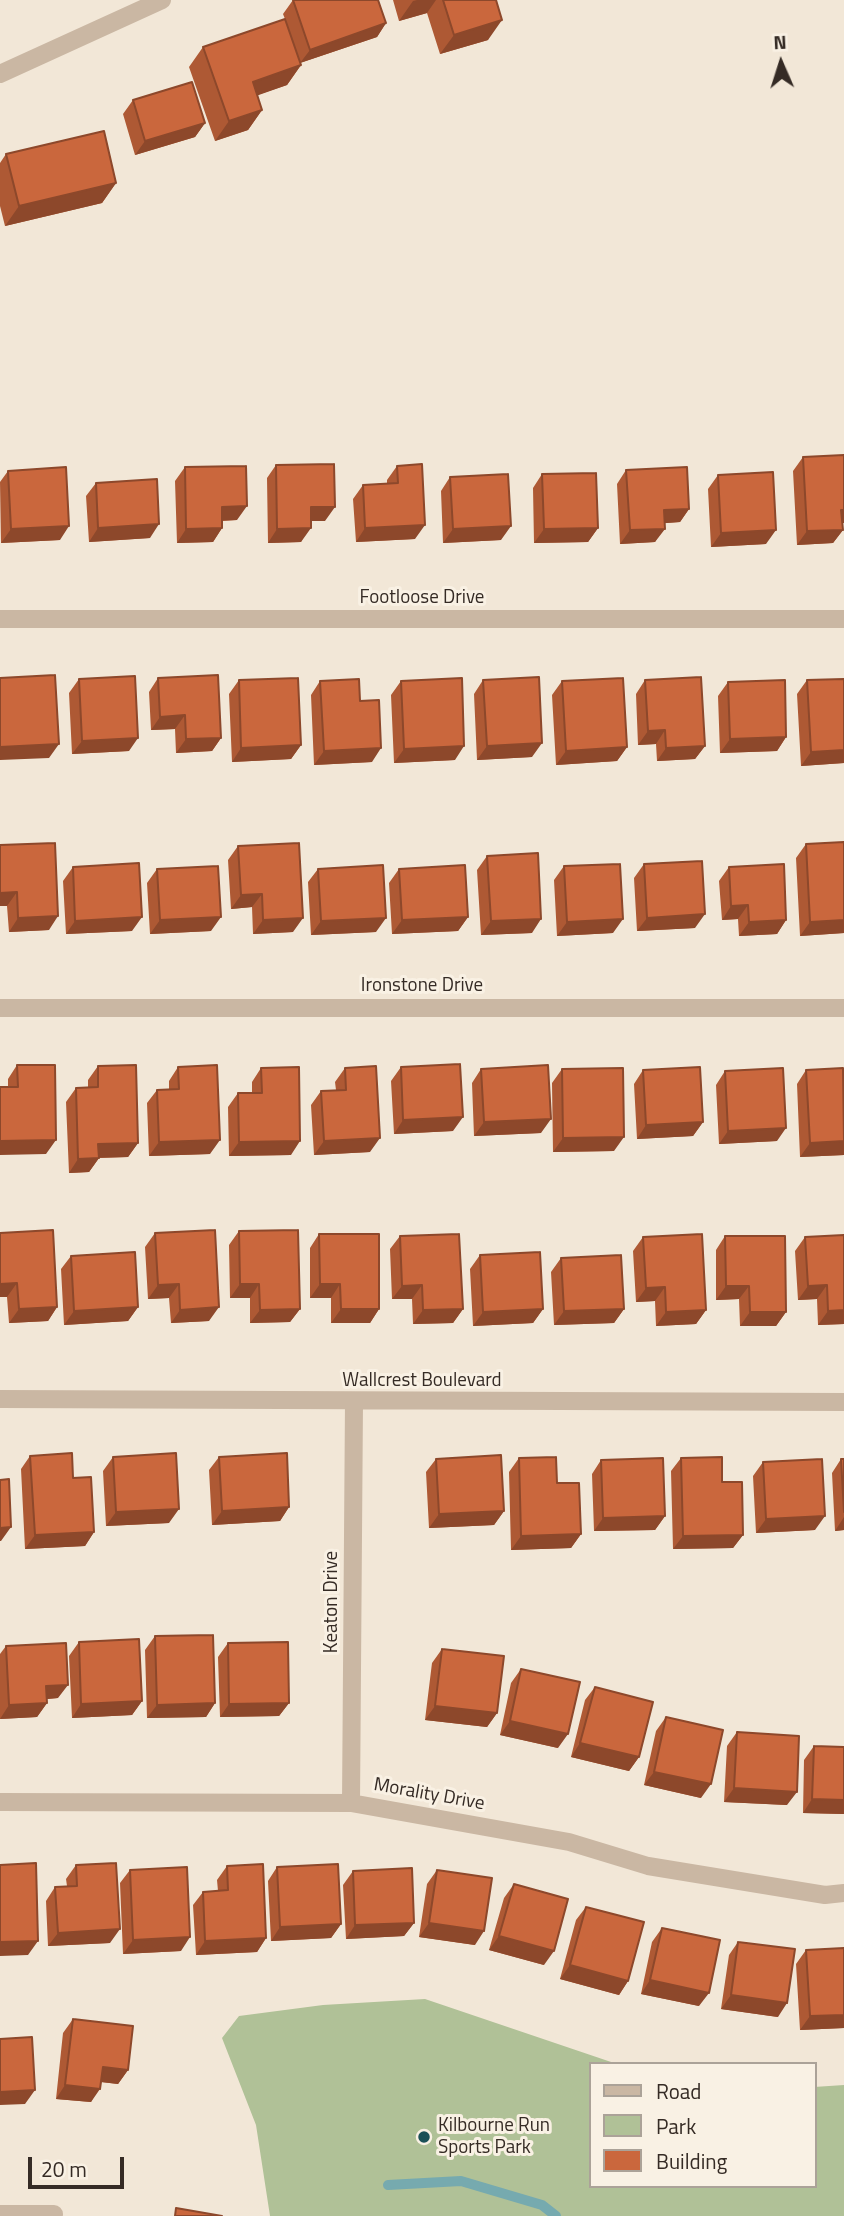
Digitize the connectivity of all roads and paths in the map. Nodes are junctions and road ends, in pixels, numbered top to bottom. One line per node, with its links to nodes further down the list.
1 (162, 0): 2 (street)
2 (0, 74)
3 (0, 619): 4 (street, Footloose Drive)
4 (844, 619)
5 (0, 1008): 6 (street, Ironstone Drive)
6 (844, 1008)
7 (0, 1399): 8 (street, Wallcrest Boulevard)
8 (354, 1402): 9 (street, Wallcrest Boulevard); 11 (street, Keaton Drive)
9 (844, 1402)
10 (0, 1802): 11 (street, Morality Drive)
11 (352, 1803): 12 (street, Morality Drive)
12 (844, 1893)
13 (0, 2214): 14 (street)
14 (54, 2214)

